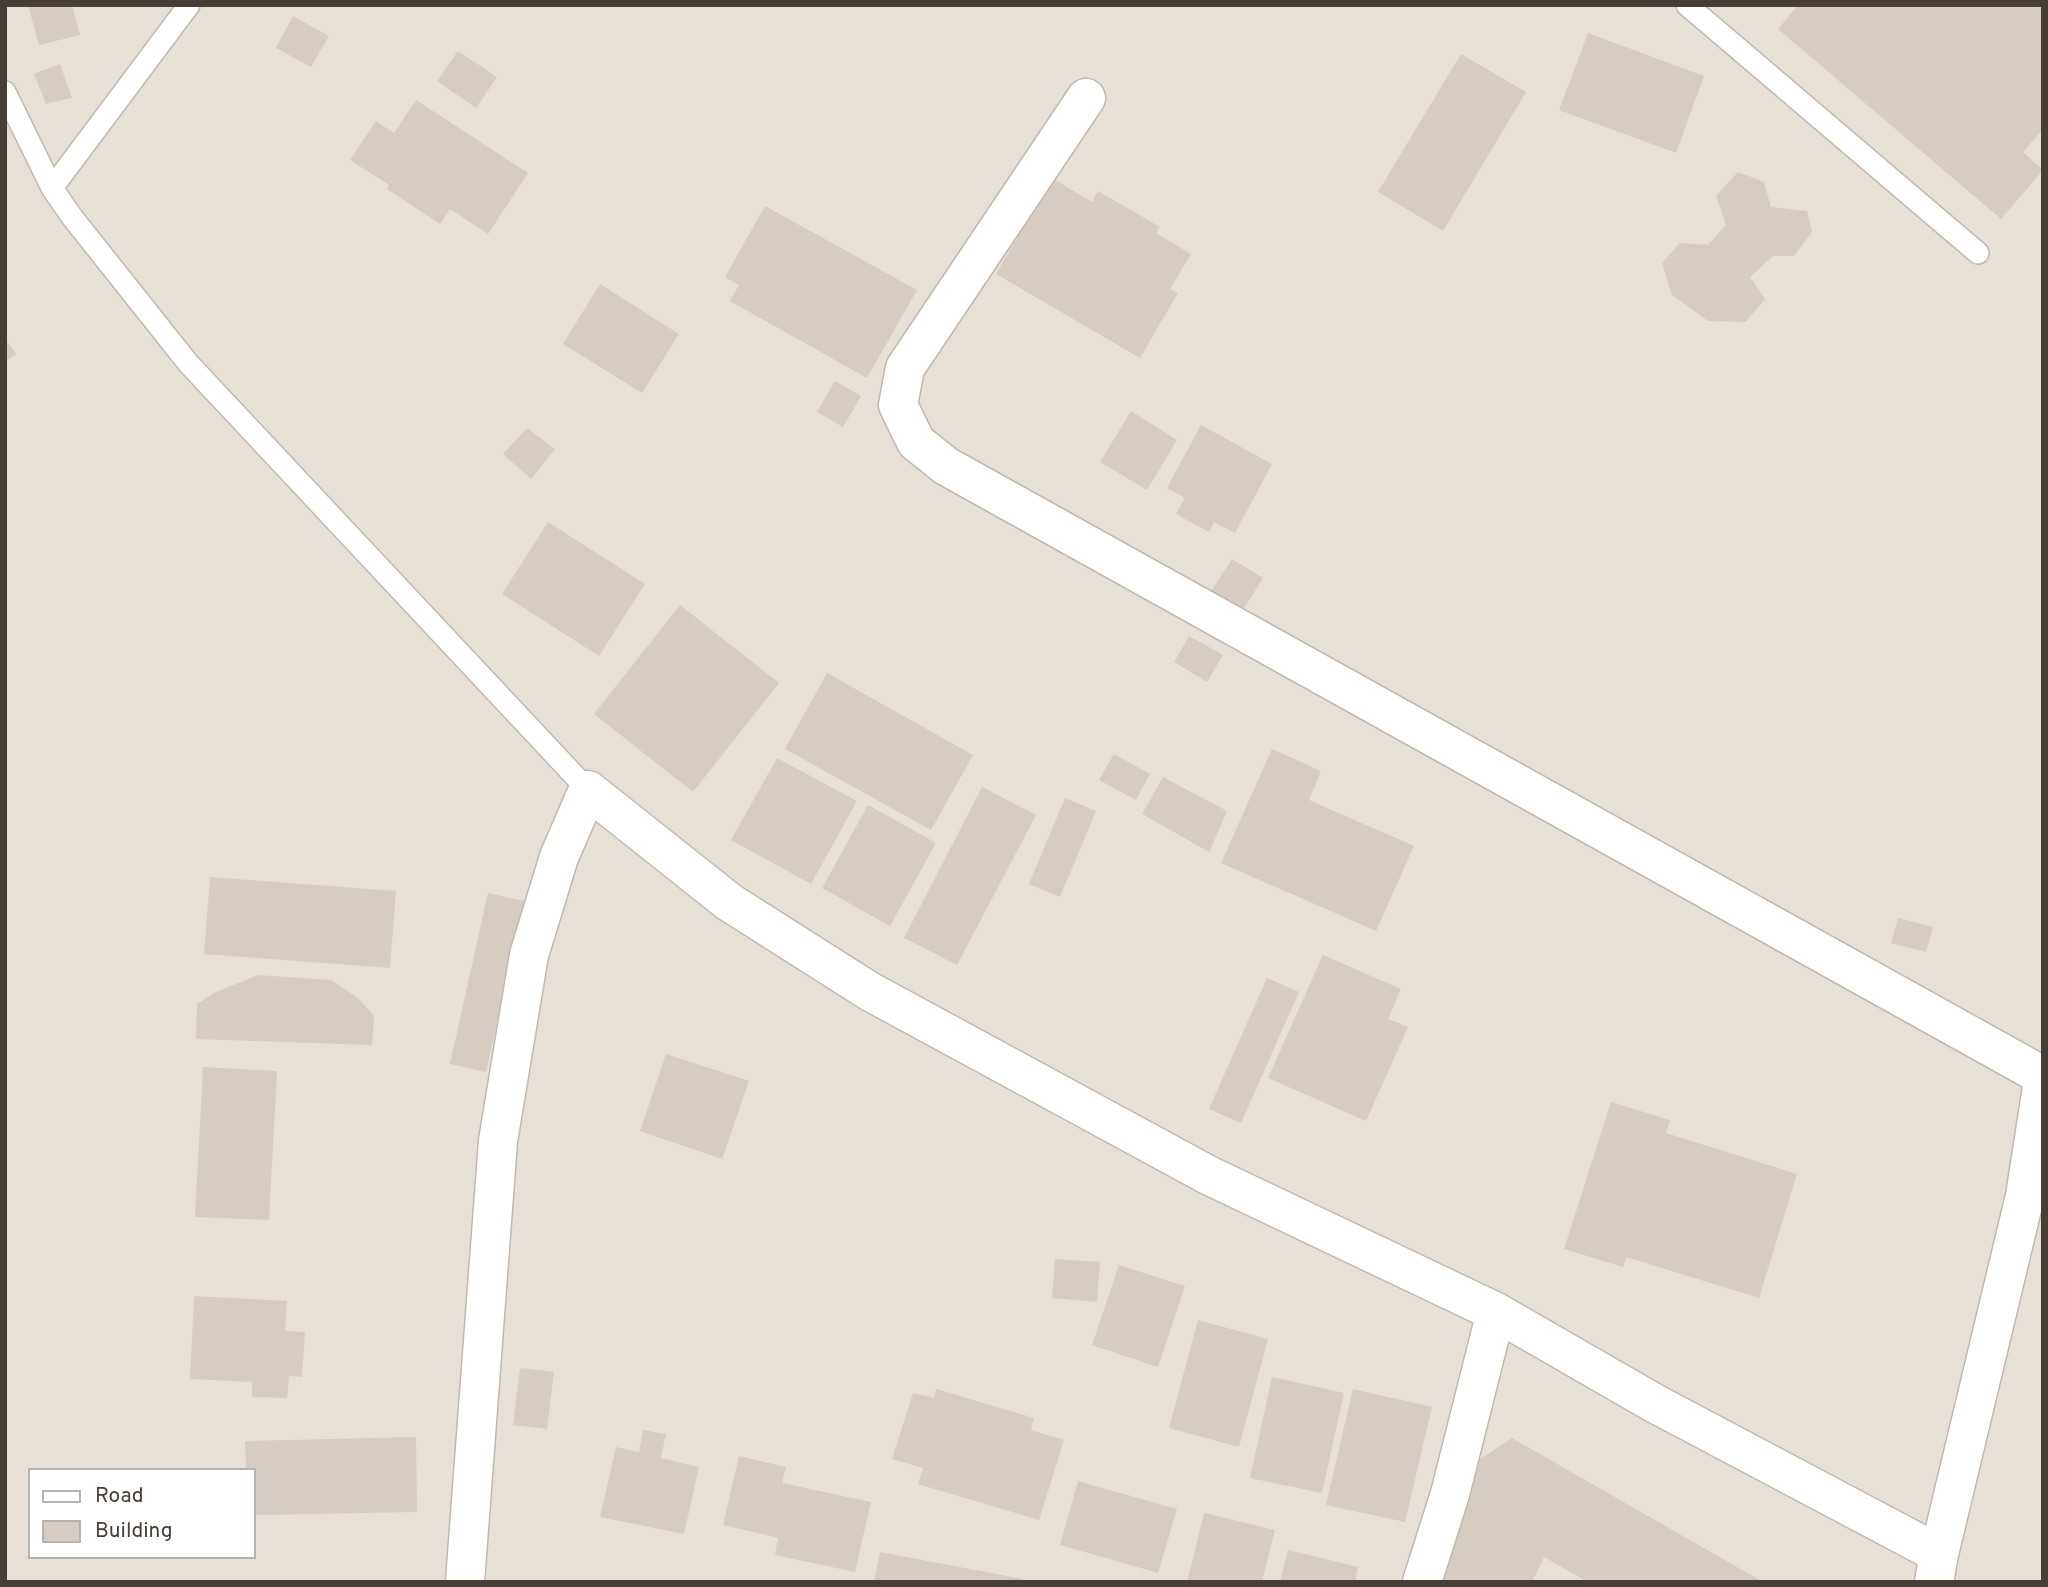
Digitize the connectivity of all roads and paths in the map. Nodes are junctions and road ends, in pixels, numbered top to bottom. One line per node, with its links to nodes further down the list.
1 (189, 5): 5 (lane)
2 (1687, 5): 6 (lane)
3 (5, 92): 5 (lane)
4 (1086, 98): 8 (street)
5 (52, 188): 7 (lane)
6 (1978, 253)
7 (588, 790): 9 (street); 11 (street)
8 (2043, 1079): 10 (street)
9 (1496, 1312): 10 (street); 12 (street)
10 (1936, 1568)
11 (466, 1582)
12 (1422, 1582)

